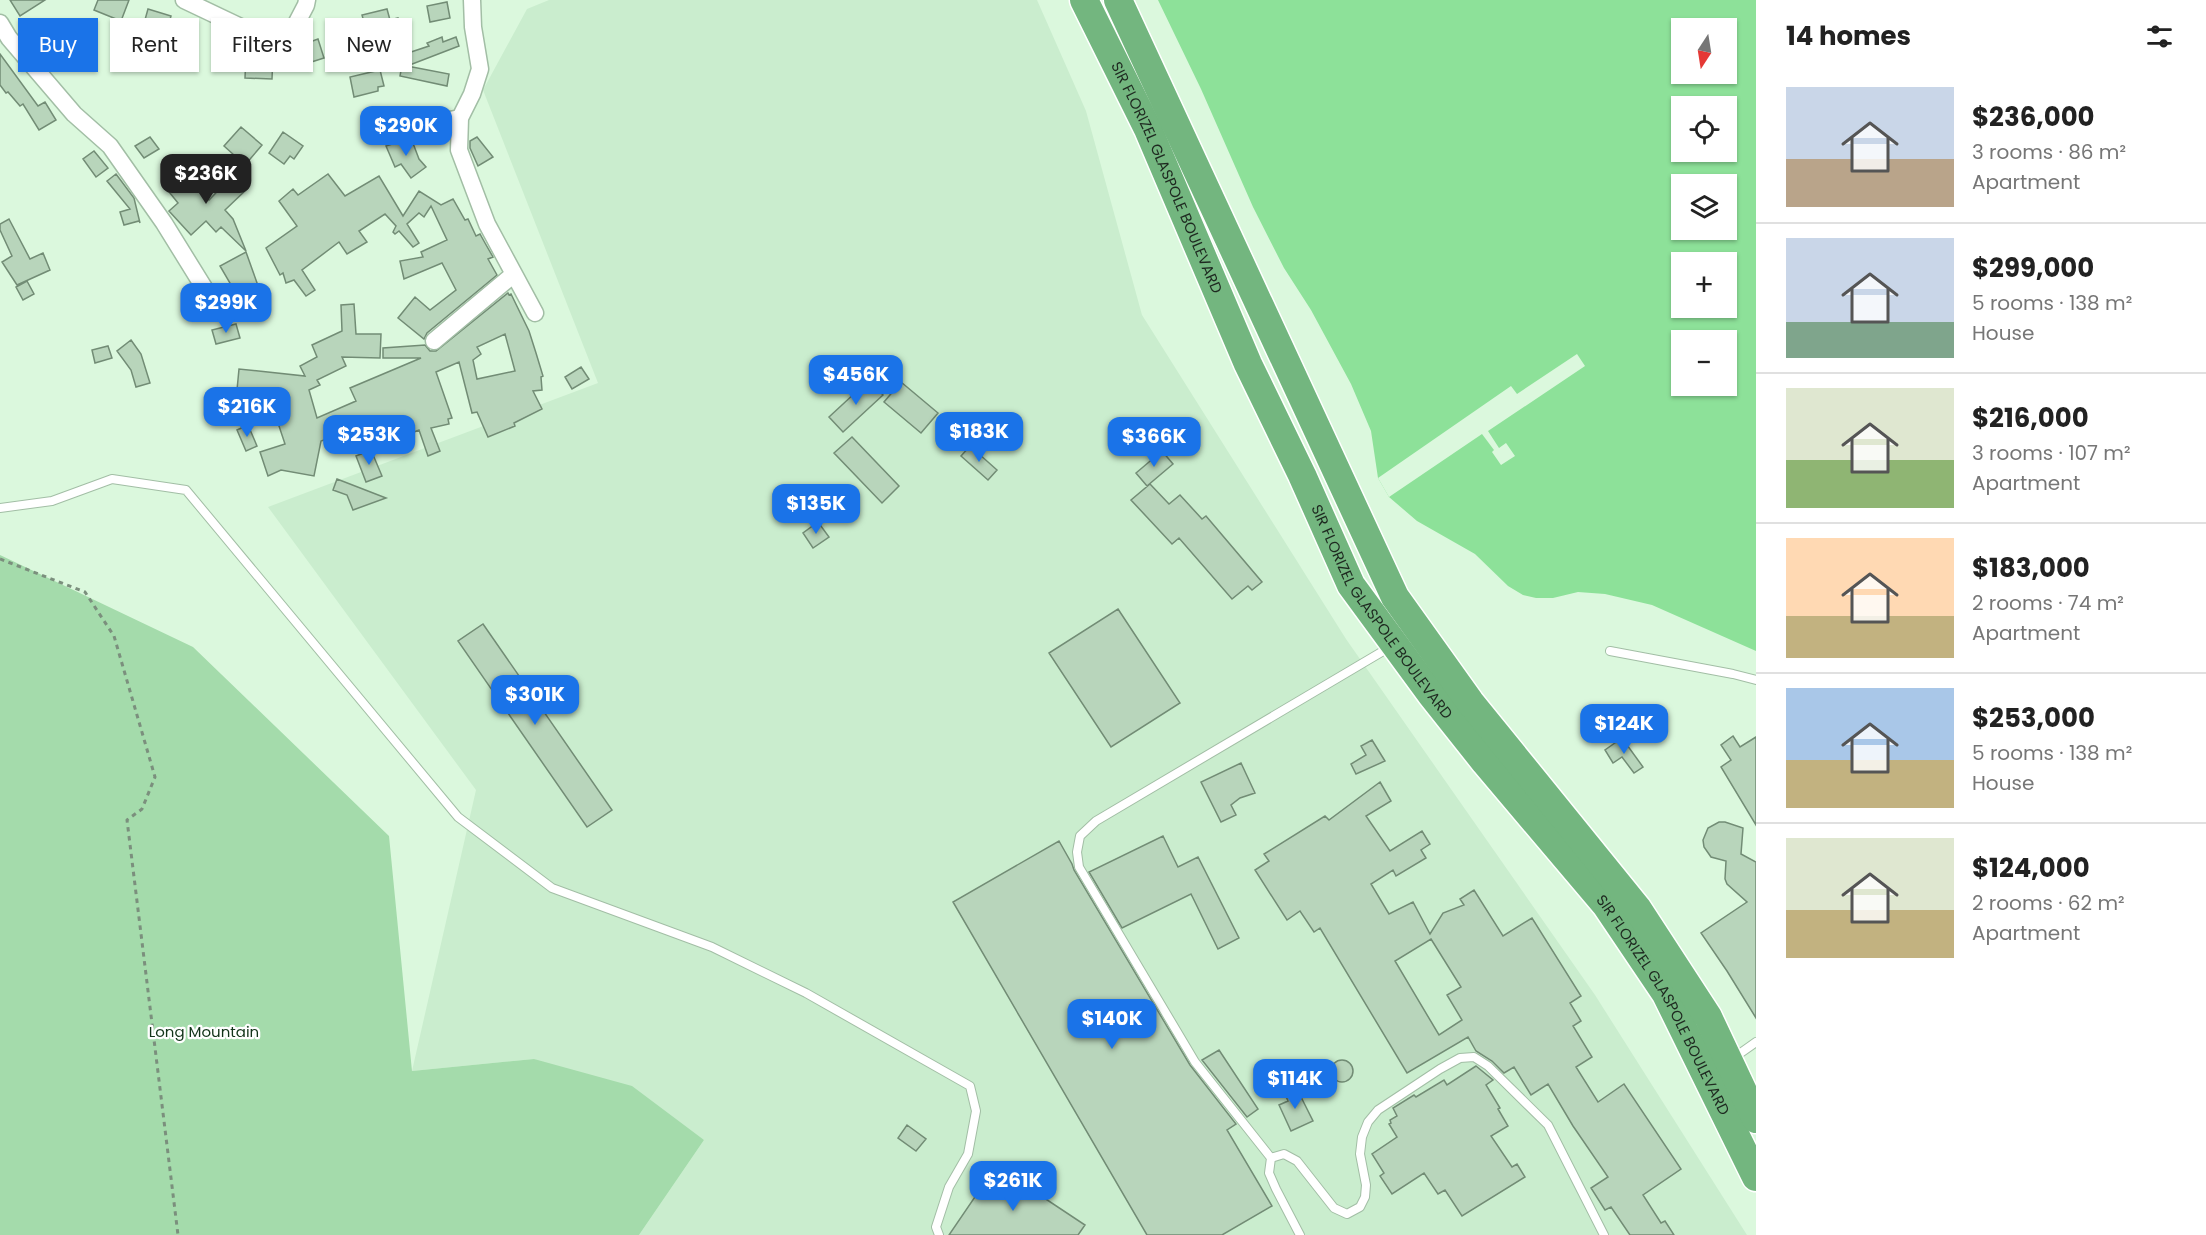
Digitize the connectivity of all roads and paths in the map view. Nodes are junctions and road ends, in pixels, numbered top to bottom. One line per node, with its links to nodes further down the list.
1 (184, 0): 2 (street)
2 (307, 0)
3 (472, 0): 7 (street)
4 (1084, 0): 15 (highway, SIR FLORIZEL GLASPOLE BOULEVARD)
5 (1118, 0): 19 (highway, SIR FLORIZEL GLASPOLE BOULEVARD)
6 (0, 23): 10 (street)
7 (460, 118): 8 (street); 9 (street)
8 (371, 135)
9 (514, 274): 11 (street); 12 (street)
10 (216, 307)
11 (535, 313)
12 (434, 341)
13 (0, 508): 24 (lane)
14 (0, 559): 23 (path)
15 (1394, 644): 21 (lane); 22 (highway, SIR FLORIZEL GLASPOLE BOULEVARD)
16 (1610, 651): 17 (lane)
17 (1756, 680)
18 (1756, 1042): 19 (lane)
19 (1729, 1061): 20 (highway, SIR FLORIZEL GLASPOLE BOULEVARD)
20 (1756, 1119)
21 (1271, 1158): 25 (lane); 26 (lane)
22 (1756, 1177)
23 (178, 1235)
24 (939, 1235)
25 (1300, 1235)
26 (1604, 1235)

